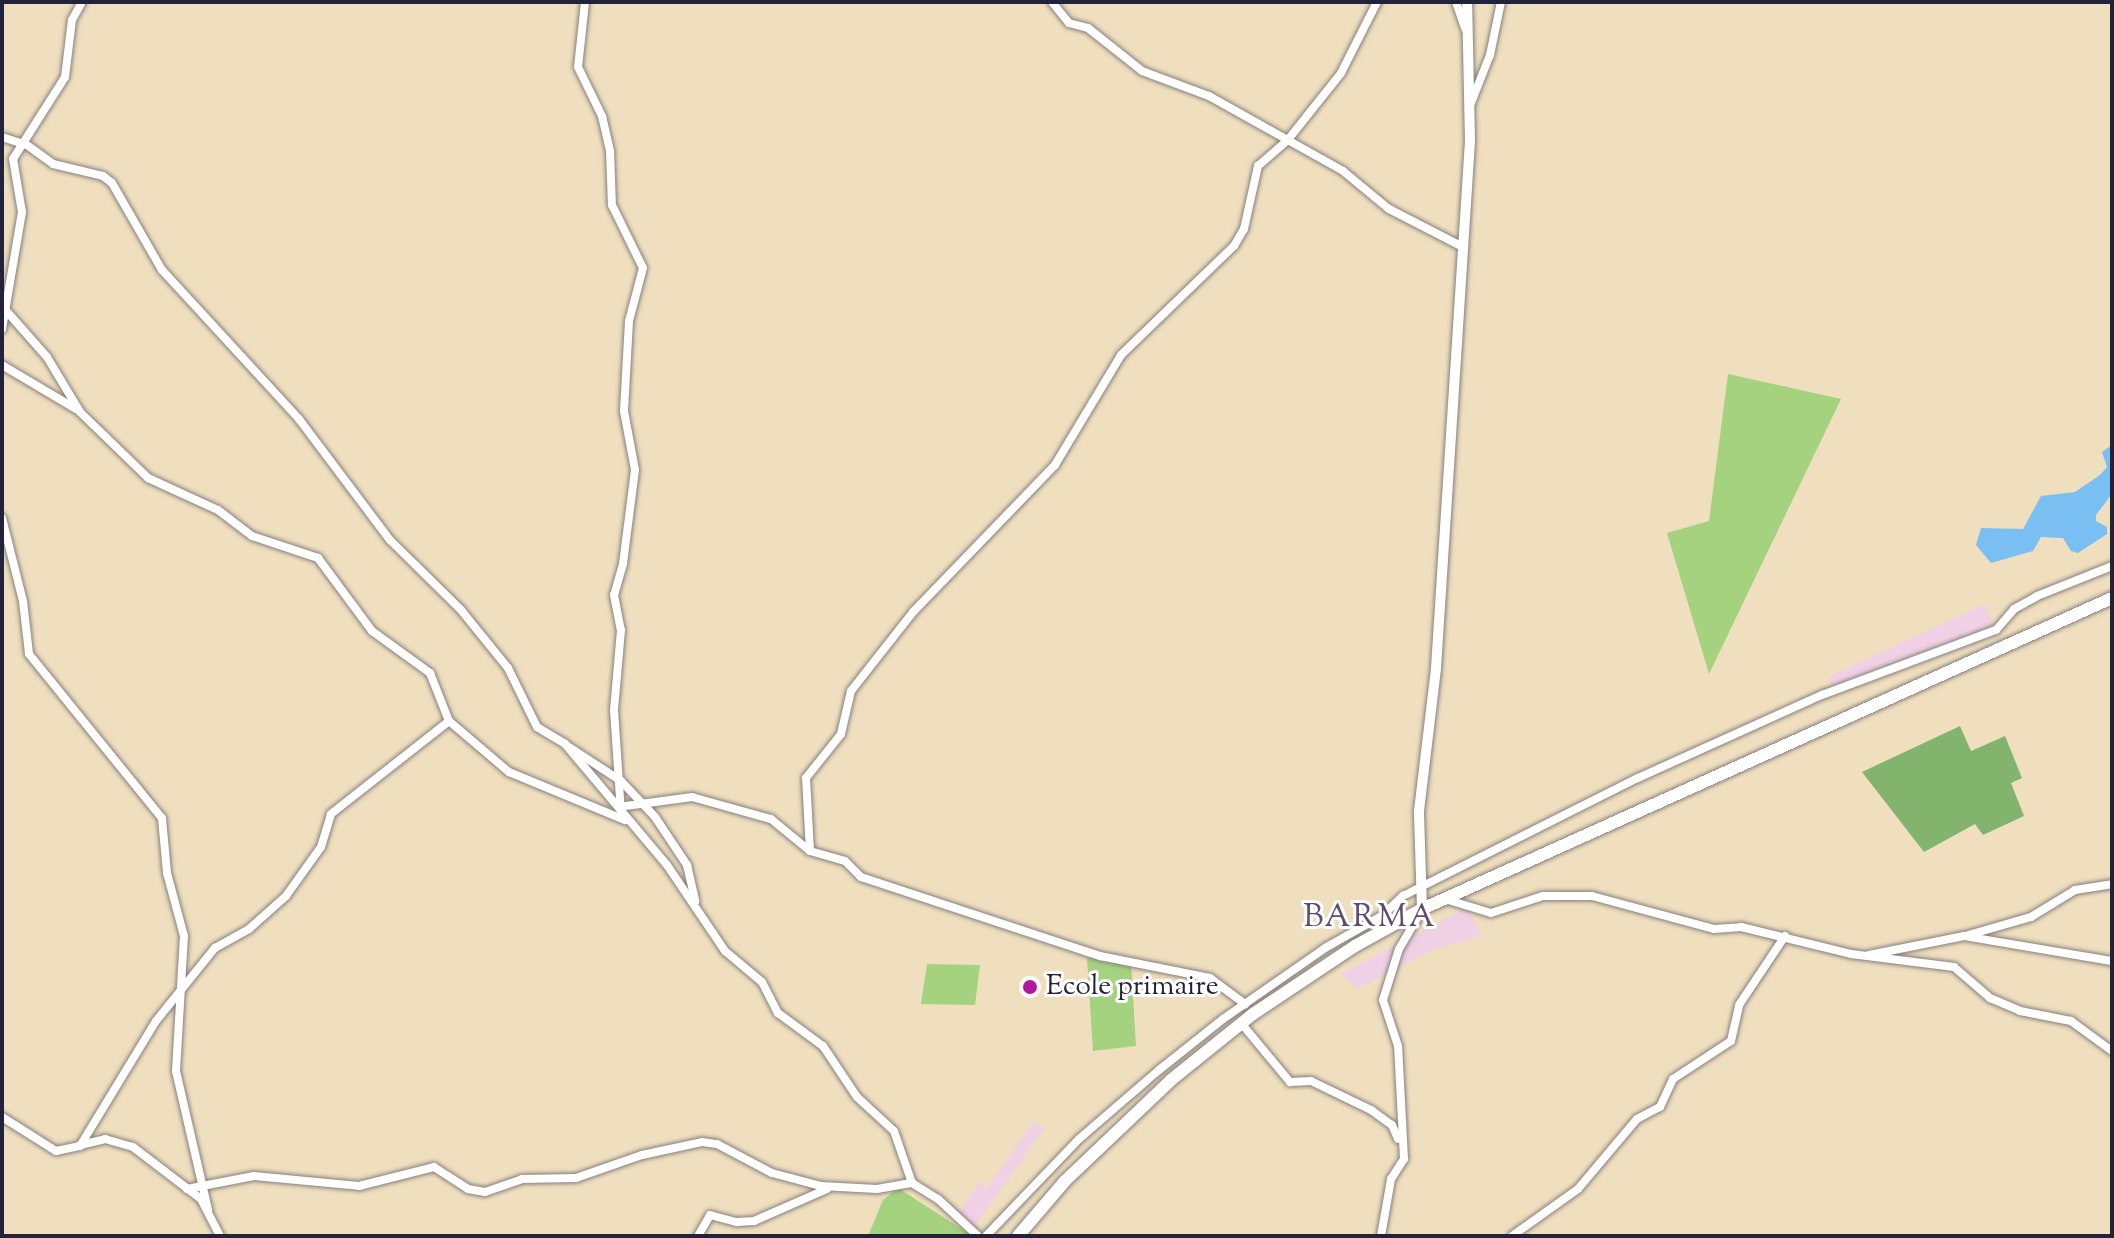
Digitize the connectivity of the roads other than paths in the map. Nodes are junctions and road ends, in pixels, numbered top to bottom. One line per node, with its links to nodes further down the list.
1 (82, 2): 12 (street)
2 (585, 2): 23 (street)
3 (1052, 2): 11 (street)
4 (1377, 2): 11 (street)
5 (1456, 2): 8 (street)
6 (1467, 2): 8 (street)
7 (1501, 2): 9 (street)
8 (1468, 35): 9 (street)
9 (1470, 104): 13 (street)
10 (2, 137): 12 (street)
11 (1287, 141): 13 (street); 28 (street)
12 (19, 142): 14 (street); 22 (street)
13 (1461, 246): 30 (street)
14 (4, 306): 15 (street); 17 (street)
15 (2, 329)
16 (2, 365): 17 (street)
17 (80, 412): 21 (street)
18 (2, 518): 38 (street)
19 (2112, 566): 30 (street)
20 (2112, 598): 31 (main road)
21 (449, 721): 26 (street); 38 (street)
22 (565, 744): 23 (street); 25 (street)
23 (621, 781): 24 (street); 25 (street)
24 (640, 802): 25 (street); 28 (street); 32 (street)
25 (620, 809): 26 (street); 27 (street)
26 (602, 811): 27 (street)
27 (629, 822): 32 (street)
28 (810, 851): 39 (street)
29 (2112, 884): 35 (street)
30 (1419, 886): 33 (street); 39 (street)
31 (1445, 899): 33 (main road); 34 (street)
32 (697, 908): 45 (street)
33 (1422, 909): 40 (main road); 44 (street)
34 (1785, 936): 36 (street); 56 (street)
35 (1964, 936): 36 (street); 37 (street)
36 (1863, 956): 41 (street)
37 (2112, 961)
38 (180, 990): 43 (street); 47 (street)
39 (1245, 1004): 53 (street)
40 (1241, 1023): 44 (street); 54 (main road)
41 (2112, 1051)
42 (2, 1117): 43 (street)
43 (80, 1146): 48 (street)
44 (1402, 1147): 55 (street)
45 (912, 1183): 46 (street); 52 (street)
46 (833, 1187): 47 (street); 51 (street)
47 (204, 1188): 48 (street); 49 (street)
48 (187, 1189): 49 (street)
49 (208, 1210): 50 (street)
50 (220, 1236)
51 (698, 1236)
52 (978, 1236)
53 (986, 1236)
54 (1018, 1236)
55 (1381, 1236)
56 (1512, 1236)

